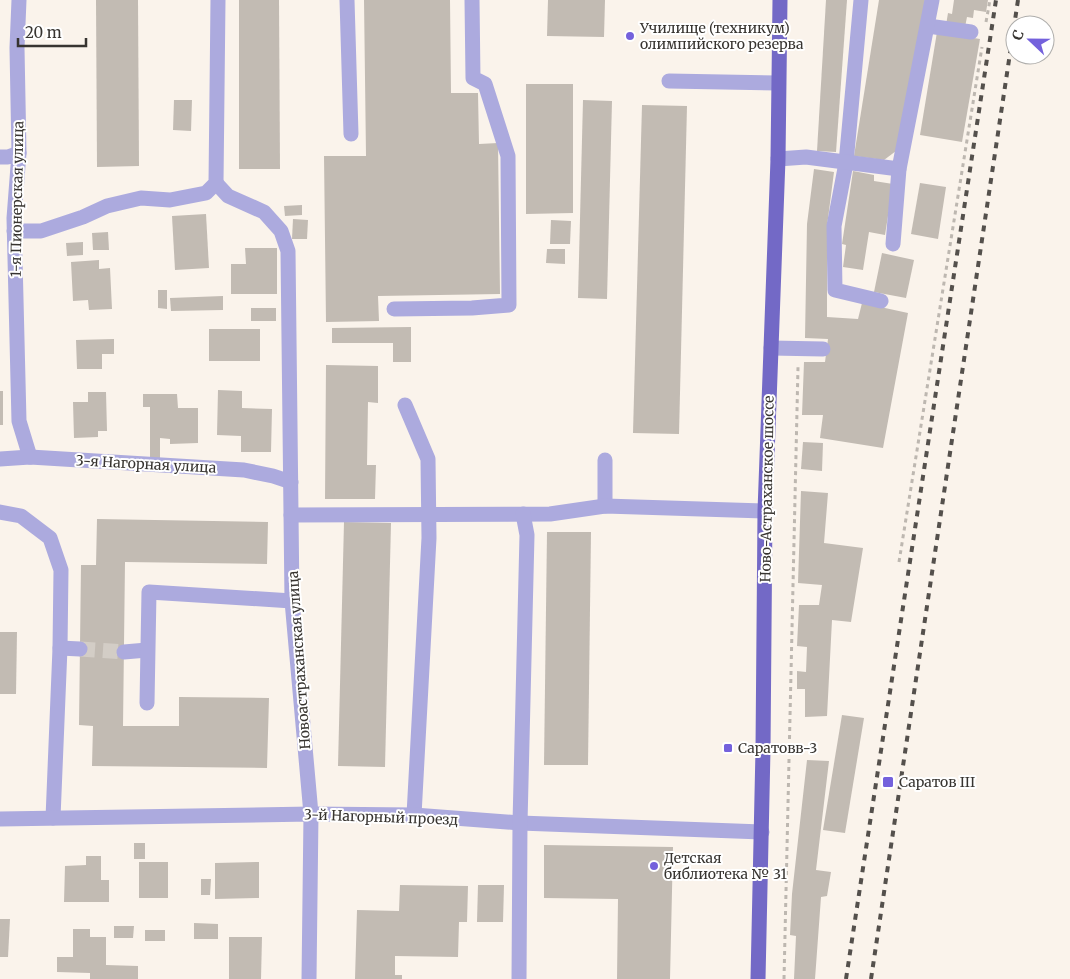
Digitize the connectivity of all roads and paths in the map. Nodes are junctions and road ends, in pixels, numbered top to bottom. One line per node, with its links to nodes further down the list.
1 (19, 0): 14 (street, 1-я Пионерская улица)
2 (218, 0): 19 (street)
3 (347, 0): 13 (street)
4 (472, 0): 23 (street)
5 (780, 0): 12 (main road, Ново-Астраханское шоссе)
6 (861, 0): 17 (street)
7 (932, 0): 9 (street)
8 (990, 0): 10 (path)
9 (928, 26): 10 (street); 18 (street)
10 (980, 34): 38 (path)
11 (670, 81): 12 (street)
12 (778, 83): 16 (main road, Ново-Астраханское шоссе)
13 (351, 134)
14 (20, 153): 15 (street); 20 (street, 1-я Пионерская улица)
15 (0, 157)
16 (778, 159): 17 (street); 24 (main road, Ново-Астраханское шоссе)
17 (846, 163): 18 (street); 22 (street)
18 (899, 169): 21 (street)
19 (216, 183): 20 (street); 31 (street, Новоастраханская улица)
20 (14, 231): 28 (street, 1-я Пионерская улица)
21 (893, 244)
22 (881, 301)
23 (394, 309)
24 (771, 348): 25 (street); 33 (main road, Ново-Астраханское шоссе)
25 (799, 349): 26 (street); 54 (path)
26 (823, 349)
27 (405, 405): 35 (street)
28 (30, 457): 29 (street, 3-я Нагорная улица); 31 (street, 3-я Нагорная улица)
29 (0, 459)
30 (605, 460): 32 (street)
31 (291, 482): 37 (street, Новоастраханская улица)
32 (605, 506): 33 (street); 36 (street)
33 (765, 511): 50 (main road, Ново-Астраханское шоссе)
34 (0, 512): 40 (street)
35 (428, 514): 36 (street); 37 (street); 46 (street)
36 (523, 514): 49 (street)
37 (291, 515): 39 (street, Новоастраханская улица)
38 (899, 562)
39 (292, 601): 42 (street); 45 (street, Новоастраханская улица)
40 (60, 648): 41 (street); 47 (street)
41 (80, 649)
42 (147, 650): 43 (street); 44 (street)
43 (124, 652)
44 (147, 703)
45 (311, 814): 46 (street, 3-й Нагорный проезд); 47 (street, 3-й Нагорный проезд); 51 (street, Новоастраханская улица)
46 (414, 815): 49 (street, 3-й Нагорный проезд)
47 (53, 818): 48 (street, 3-й Нагорный проезд)
48 (0, 819)
49 (520, 823): 50 (street, 3-й Нагорный проезд); 52 (street)
50 (762, 832): 53 (main road, Ново-Астраханское шоссе)
51 (308, 979)
52 (519, 979)
53 (758, 979)
54 (784, 979)

